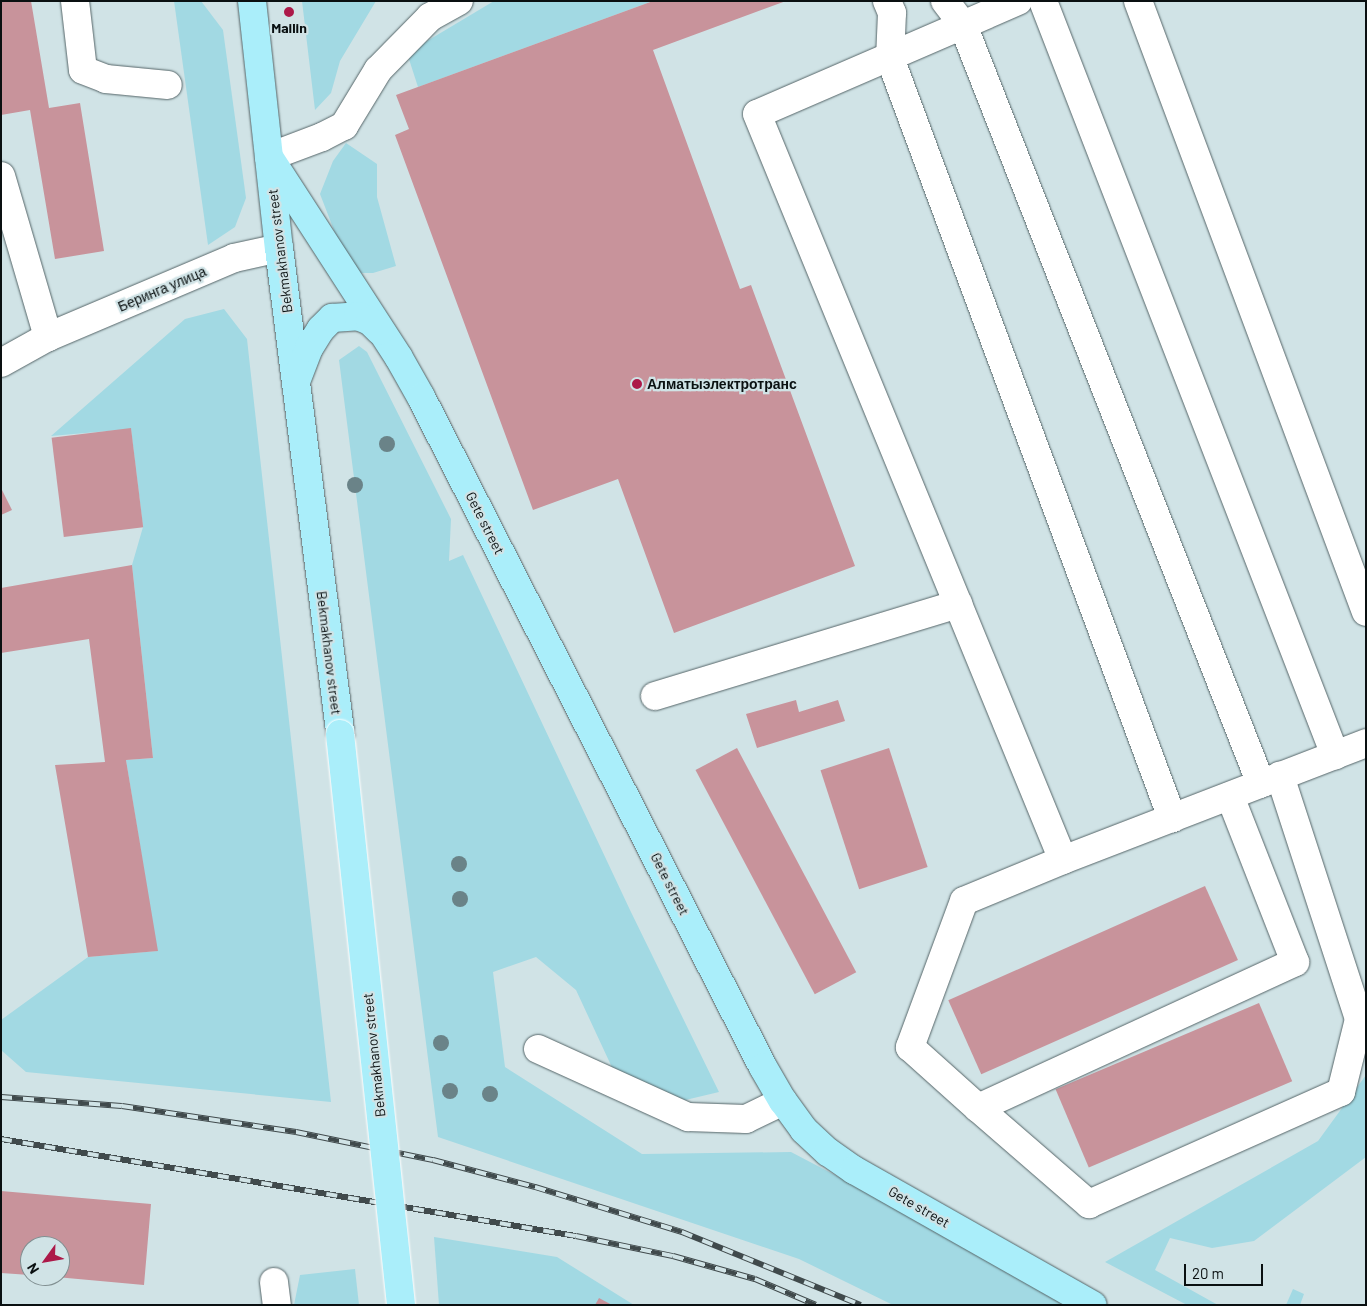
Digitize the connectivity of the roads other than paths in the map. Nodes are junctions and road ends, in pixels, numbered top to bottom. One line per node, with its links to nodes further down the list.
1 (75, 1): 12 (street)
2 (252, 1): 13 (main road, Bekmakhanov street)
3 (459, 1): 9 (street)
4 (887, 1): 11 (street)
5 (945, 1): 10 (street)
6 (1018, 1): 10 (street)
7 (1043, 1): 24 (street)
8 (1138, 1): 21 (street)
9 (429, 9): 13 (street)
10 (963, 25): 11 (street); 25 (street)
11 (890, 58): 20 (street); 27 (street)
12 (168, 85)
13 (269, 157): 15 (main road, Bekmakhanov street); 16 (main road, Gete street)
14 (1, 176): 17 (street)
15 (279, 248): 17 (street, Беринга улица); 19 (main road, Bekmakhanov street)
16 (384, 334): 19 (main road); 30 (main road, Gete street)
17 (48, 337): 18 (street, Беринга улица)
18 (1, 363)
19 (296, 383): 32 (main road, Bekmakhanov street, bridge)
20 (958, 604): 22 (street); 28 (street)
21 (1366, 612)
22 (655, 696)
23 (1366, 743): 24 (street)
24 (1335, 755): 25 (street)
25 (1270, 780): 26 (street); 31 (street)
26 (1230, 796): 27 (street); 31 (street)
27 (1172, 818): 28 (street)
28 (1063, 860): 31 (street)
29 (538, 1049): 30 (street)
30 (783, 1101): 33 (main road, Gete street)
31 (978, 1108)
32 (401, 1305)
33 (1092, 1305)

